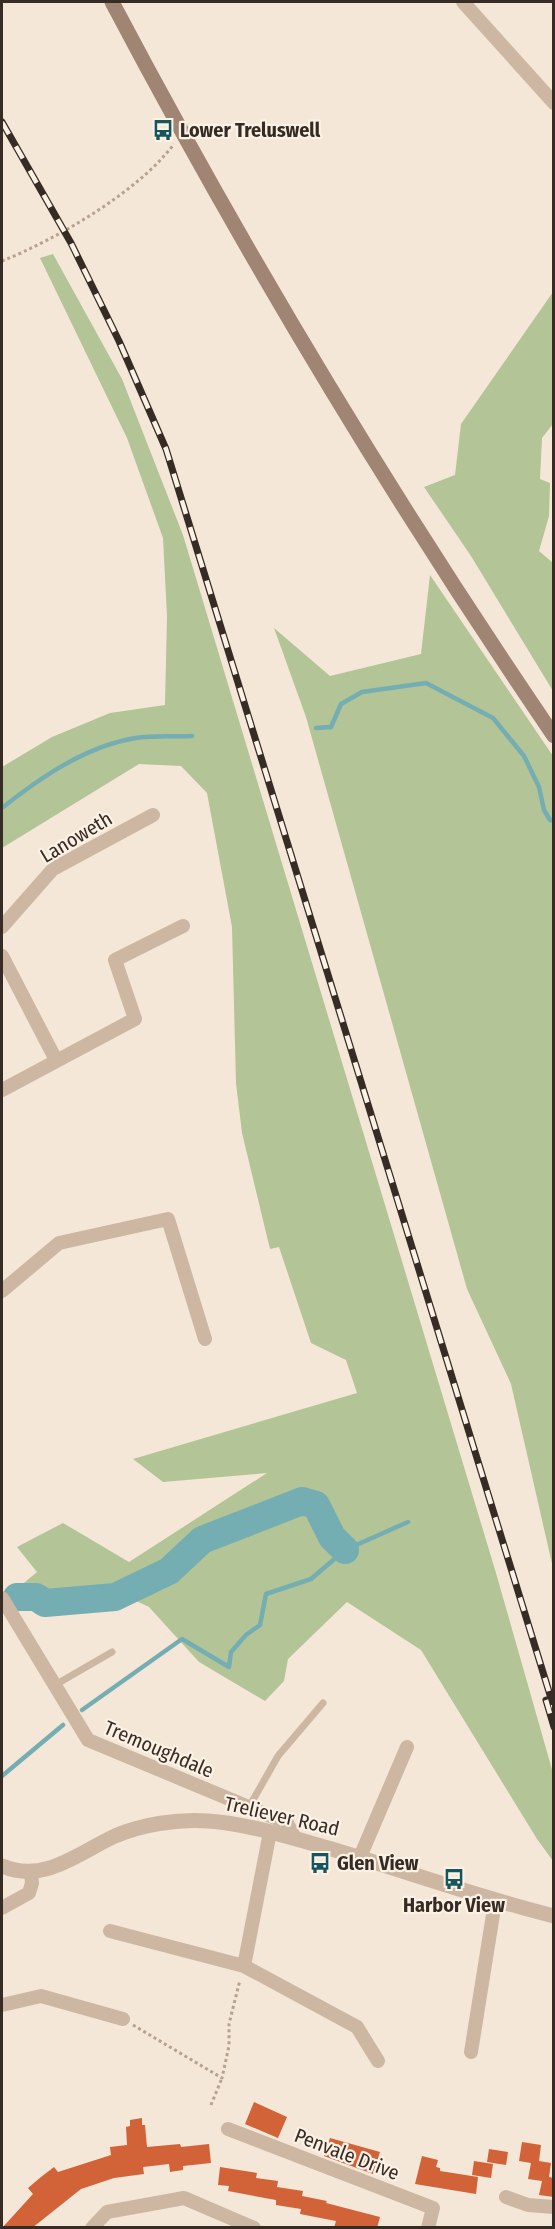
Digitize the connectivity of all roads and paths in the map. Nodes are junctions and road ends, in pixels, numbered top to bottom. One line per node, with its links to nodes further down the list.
1 (112, 2): 4 (main road)
2 (464, 2): 3 (street)
3 (554, 103)
4 (181, 134): 5 (path); 6 (main road)
5 (2, 261)
6 (554, 736)
7 (153, 815): 9 (street, Lanoweth)
8 (183, 926): 11 (street)
9 (2, 927)
10 (2, 956): 11 (street)
11 (57, 1060): 12 (street)
12 (2, 1090)
13 (2, 1291): 14 (street)
14 (205, 1339)
15 (2, 1598): 17 (street, Tremoughdale)
16 (112, 1652): 17 (lane)
17 (55, 1685): 20 (street, Tremoughdale)
18 (323, 1703): 20 (lane)
19 (407, 1747): 23 (street)
20 (249, 1807): 22 (street, Tremoughdale)
21 (270, 1832): 22 (street, Treliever Road); 25 (street, Treliever Road); 30 (street)
22 (295, 1838): 23 (street, Treliever Road)
23 (360, 1857): 26 (street, Treliever Road)
24 (2, 1866): 25 (street, Treliever Road)
25 (31, 1872): 27 (street)
26 (495, 1902): 28 (street, Treliever Road); 33 (street)
27 (2, 1908)
28 (554, 1916)
29 (110, 1931): 30 (street)
30 (244, 1966): 34 (street); 35 (path)
31 (2, 2005): 32 (street)
32 (123, 2019): 35 (path)
33 (471, 2052)
34 (378, 2061)
35 (222, 2078): 36 (path)
36 (211, 2105)
37 (228, 2129): 43 (street, Penvale Drive)
38 (506, 2197): 39 (street)
39 (554, 2207)
40 (228, 2222): 41 (street); 42 (street)
41 (92, 2228)
42 (254, 2228)
43 (428, 2228)

